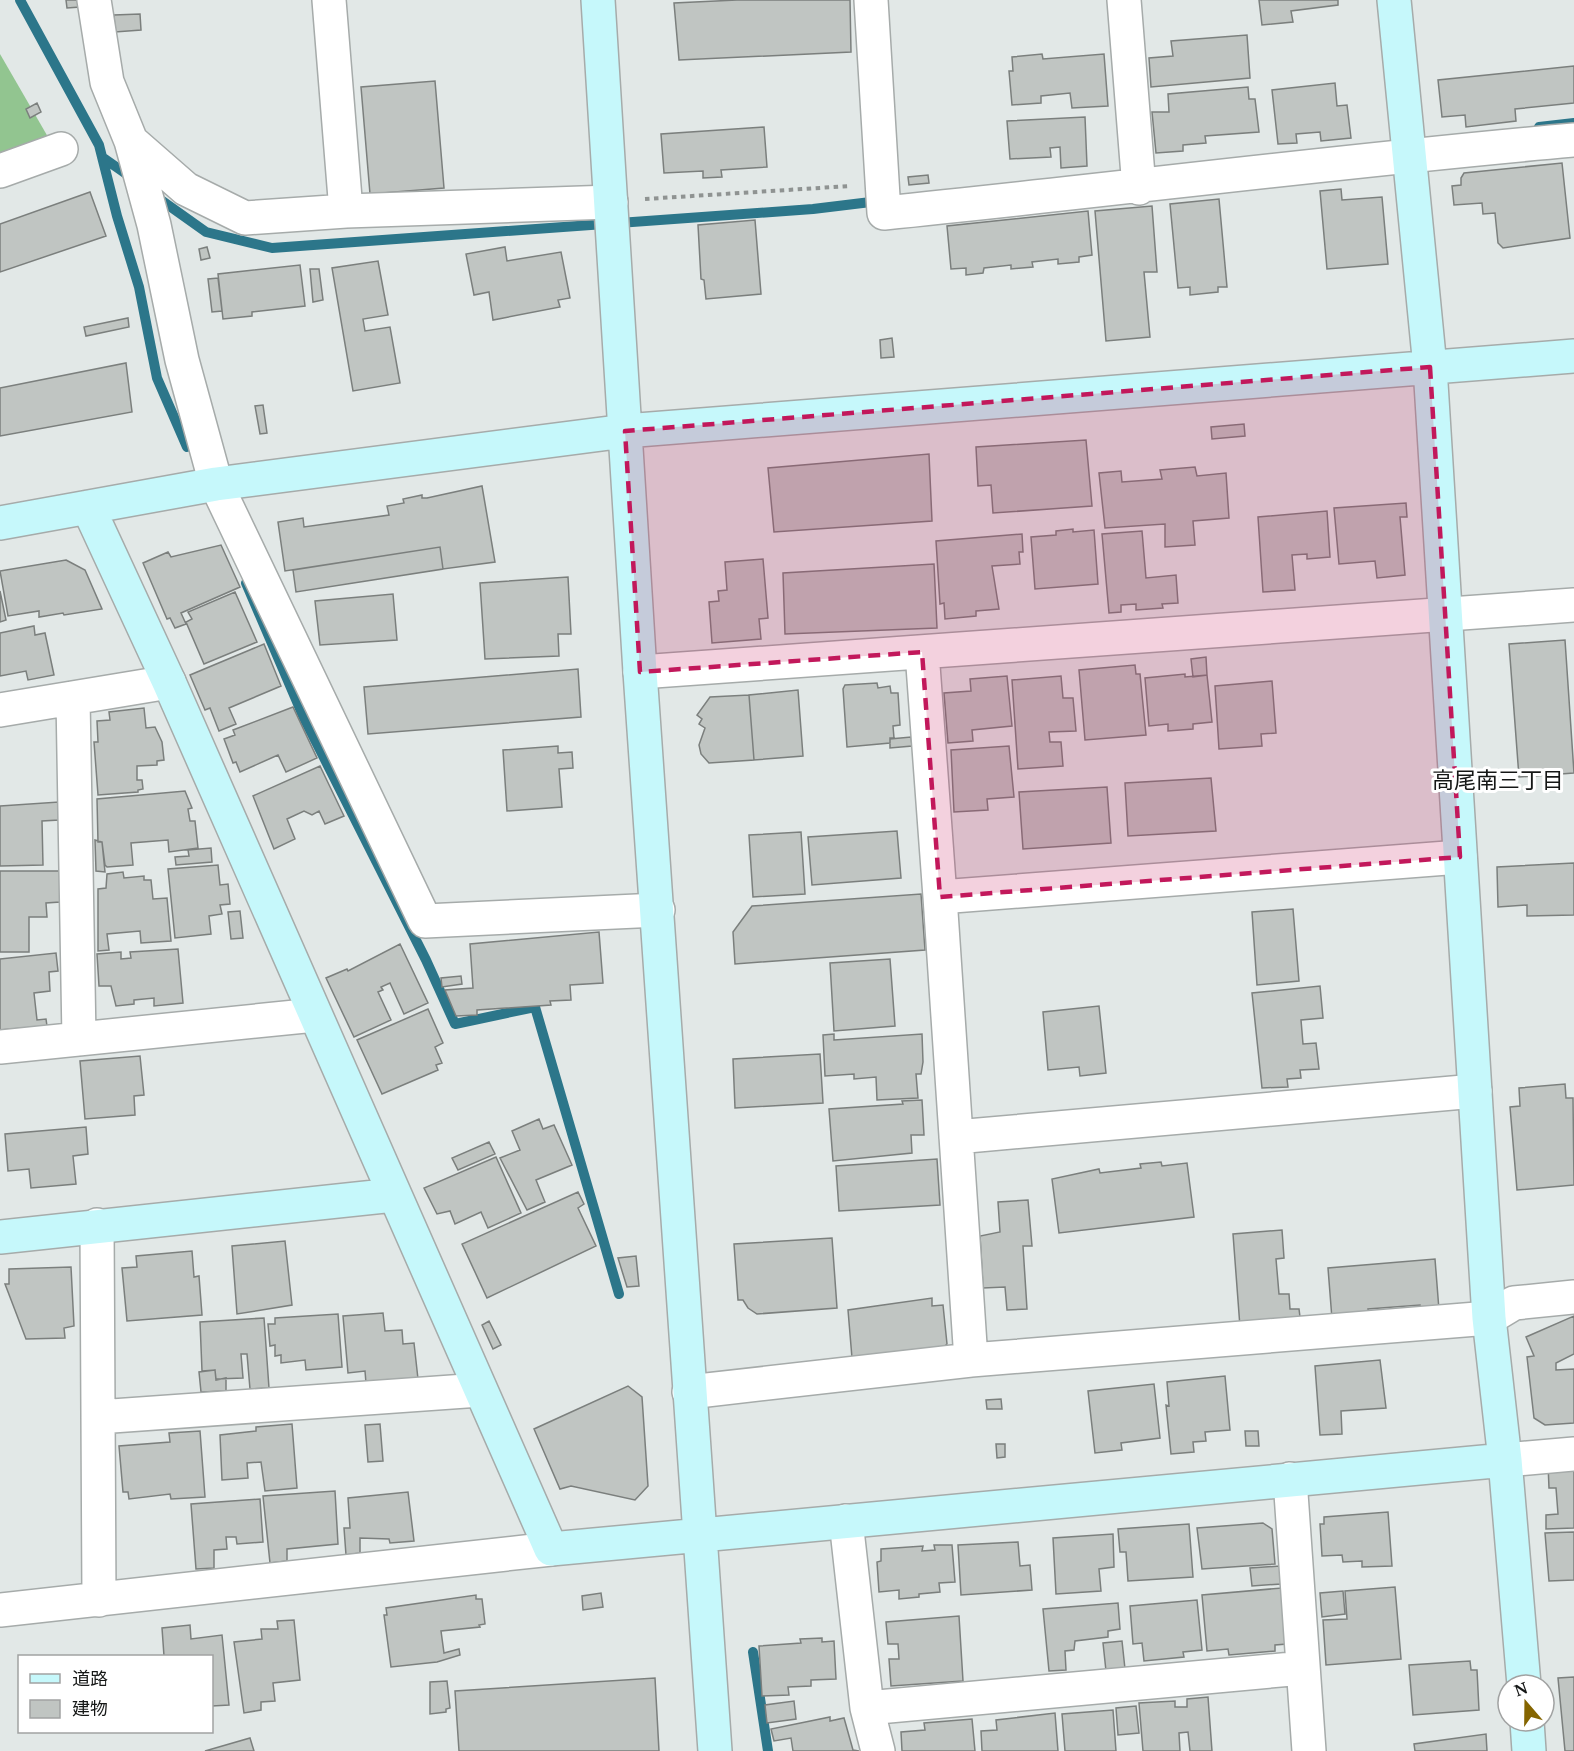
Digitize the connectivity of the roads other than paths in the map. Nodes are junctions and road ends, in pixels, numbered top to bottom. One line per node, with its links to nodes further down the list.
1 (94, 0): 8 (street)
2 (329, 0): 14 (street)
3 (598, 0): 13 (street)
4 (871, 0): 12 (street)
5 (1124, 0): 12 (street)
6 (1394, 0): 10 (street)
7 (1574, 140): 10 (street)
8 (131, 141): 14 (street); 18 (street)
9 (61, 149): 11 (street)
10 (1411, 154): 12 (street); 16 (street)
11 (0, 171)
12 (1139, 188)
13 (611, 202): 14 (street); 17 (street)
14 (346, 211)
15 (1574, 356): 16 (street)
16 (1430, 367): 17 (street); 22 (street)
17 (625, 431): 18 (street); 24 (street)
18 (208, 486): 19 (street); 30 (street)
19 (88, 507): 20 (street); 25 (street)
20 (0, 523)
21 (1574, 605): 22 (street)
22 (1446, 614): 23 (street); 28 (street)
23 (922, 652): 24 (street); 29 (street)
24 (640, 672): 30 (street)
25 (169, 682): 26 (street); 31 (street)
26 (73, 698): 27 (street); 32 (street)
27 (0, 710)
28 (1460, 857): 29 (street); 34 (street)
29 (940, 897): 35 (street)
30 (658, 909): 43 (street)
31 (315, 1015): 32 (street); 36 (street)
32 (79, 1039): 33 (street)
33 (0, 1047)
34 (1475, 1091): 35 (street); 40 (street)
35 (956, 1137): 41 (street)
36 (394, 1195): 37 (street); 42 (street)
37 (97, 1226): 38 (street); 44 (street)
38 (0, 1237)
39 (1574, 1297): 40 (street)
40 (1489, 1318): 41 (street); 46 (street)
41 (971, 1360): 43 (street)
42 (480, 1390): 44 (street); 50 (street)
43 (689, 1392): 49 (street)
44 (98, 1417): 51 (street)
45 (1574, 1454): 46 (street)
46 (1505, 1460): 47 (street); 54 (street)
47 (1290, 1479): 48 (street); 53 (street)
48 (846, 1521): 49 (street); 55 (street)
49 (699, 1534): 50 (street); 57 (street)
50 (551, 1550): 51 (street)
51 (99, 1600): 52 (street)
52 (0, 1610)
53 (1303, 1668): 55 (street); 59 (street)
54 (1523, 1673)
55 (867, 1708): 58 (street)
56 (1528, 1733): 60 (street)
57 (715, 1751)
58 (879, 1751)
59 (1309, 1751)
60 (1529, 1751)

